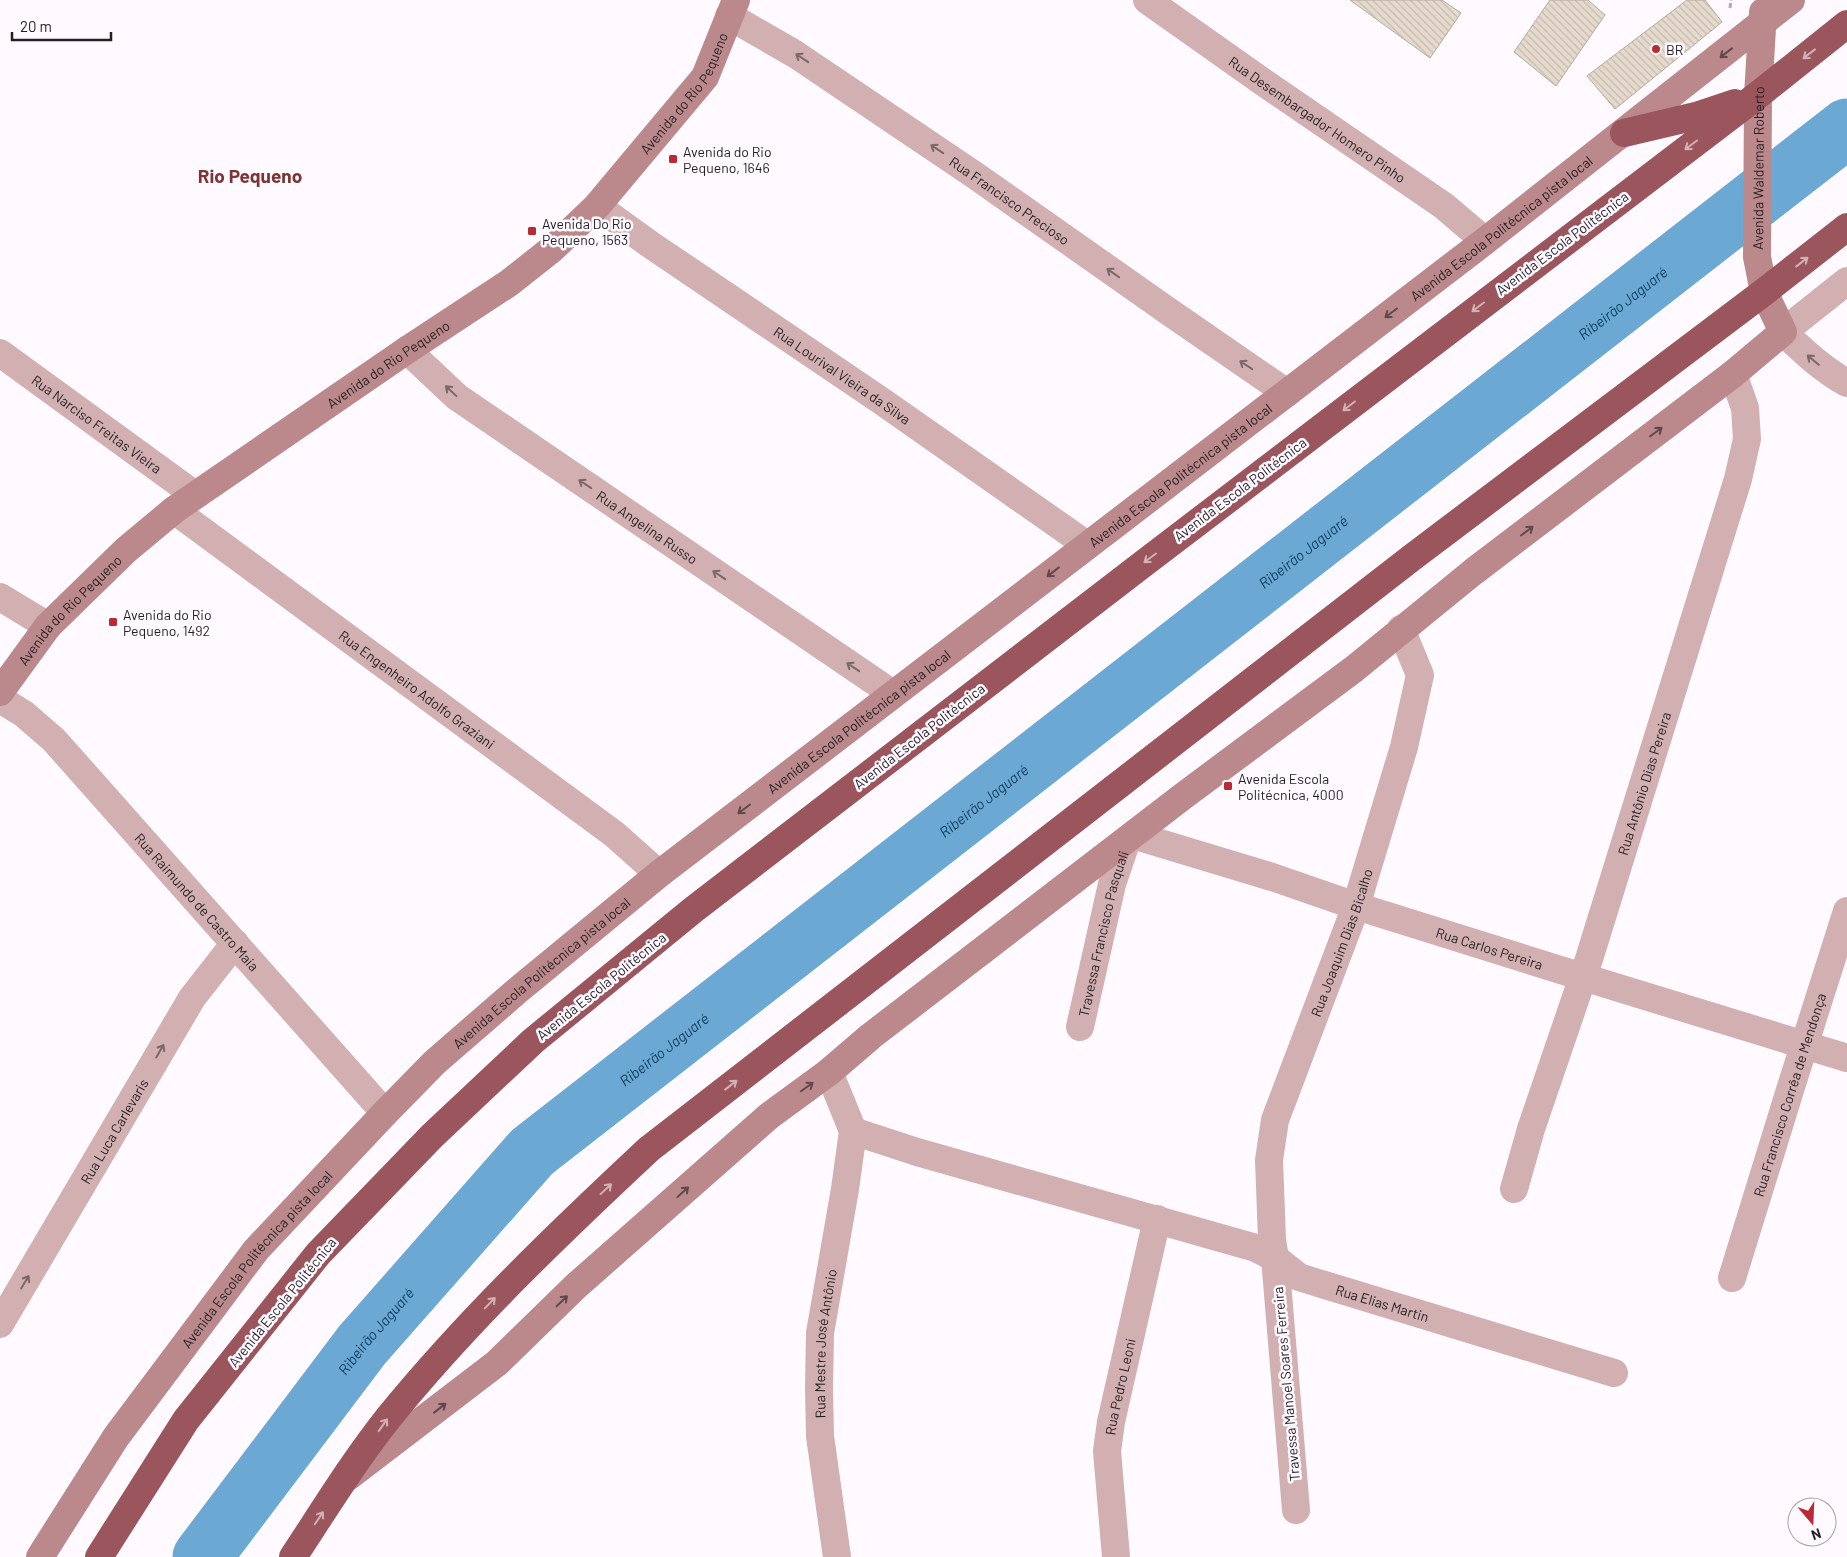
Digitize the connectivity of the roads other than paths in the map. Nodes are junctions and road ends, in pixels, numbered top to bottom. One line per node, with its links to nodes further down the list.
1 (1147, 0): 10 (street, Rua Desembargador Homero Pinho)
2 (1791, 0): 4 (main road, Avenida Escola Politécnica pista local)
3 (726, 5): 8 (main road, Avenida do Rio Pequeno); 18 (street, Rua Francisco Precioso, one-way to 3)
4 (1763, 12): 6 (main road, Avenida Waldemar Roberto); 7 (main road, Avenida Escola Politécnica pista local, one-way to 7)
5 (1847, 24): 6 (highway, Avenida Escola Politécnica, one-way to 6)
6 (1758, 95): 7 (highway); 12 (main road, Avenida Waldemar Roberto); 48 (highway, Avenida Escola Politécnica, one-way to 48)
7 (1624, 133): 10 (main road, Avenida Escola Politécnica pista local)
8 (597, 206): 14 (main road, Avenida do Rio Pequeno); 20 (street, Rua Lourival Vieira da Silva)
9 (1847, 227): 12 (highway, one-way to 9)
10 (1485, 241): 18 (main road, Avenida Escola Politécnica pista local, one-way to 18)
11 (1847, 281): 13 (street)
12 (1764, 292): 13 (main road, Avenida Waldemar Roberto); 45 (highway, one-way to 12)
13 (1782, 332): 16 (main road); 17 (street, one-way to 13)
14 (407, 350): 19 (main road, Avenida do Rio Pequeno); 25 (street, Rua Angelina Russo, one-way to 14)
15 (0, 352): 19 (street, Rua Narciso Freitas Vieira)
16 (1733, 374): 23 (main road, one-way to 16); 32 (street, Rua Antônio Dias Pereira)
17 (1847, 383)
18 (1287, 393): 20 (main road, Avenida Escola Politécnica pista local)
19 (184, 502): 22 (main road, Avenida do Rio Pequeno); 28 (street, Rua Engenheiro Adolfo Graziani)
20 (1087, 545): 25 (main road, Avenida Escola Politécnica pista local, one-way to 25)
21 (0, 597): 22 (street)
22 (48, 626): 24 (main road, Avenida do Rio Pequeno)
23 (1401, 629): 27 (main road); 29 (street, Rua Joaquim Dias Bicalho)
24 (0, 692)
25 (893, 694): 28 (main road, Avenida Escola Politécnica pista local, one-way to 28)
26 (0, 699): 31 (street, Rua Raimundo de Castro Maia)
27 (1130, 837): 29 (street, Rua Carlos Pereira); 33 (street, Travessa Francisco Pasquali); 36 (main road)
28 (659, 874): 37 (main road, Avenida Escola Politécnica pista local)
29 (1356, 906): 32 (street, Rua Carlos Pereira); 41 (street, Rua Joaquim Dias Bicalho)
30 (1847, 911): 34 (street, Rua Francisco Corrêa de Mendonça)
31 (235, 943): 37 (street, Rua Raimundo de Castro Maia); 43 (street, Rua Luca Carlevaris, one-way to 31)
32 (1583, 977): 34 (street, Rua Carlos Pereira); 39 (street, Rua Antônio Dias Pereira)
33 (1080, 1027)
34 (1804, 1046): 35 (street, Rua Carlos Pereira); 42 (street, Rua Francisco Corrêa de Mendonça)
35 (1847, 1058)
36 (829, 1072): 38 (street, Rua Mestre José Antônio); 45 (main road, one-way to 36)
37 (385, 1113): 47 (main road, Avenida Escola Politécnica pista local)
38 (853, 1132): 40 (street); 50 (street, Rua Mestre José Antônio)
39 (1514, 1188)
40 (1157, 1219): 41 (street, Rua Elias Martin); 51 (street, Rua Pedro Leoni)
41 (1275, 1258): 44 (street, Rua Elias Martin); 46 (street, Travessa Manoel Soares Ferreira)
42 (1732, 1278)
43 (0, 1324)
44 (1614, 1373)
45 (345, 1479): 49 (highway, one-way to 45)
46 (1296, 1510)
47 (40, 1557)
48 (100, 1557)
49 (293, 1557)
50 (837, 1557)
51 (1116, 1557)

